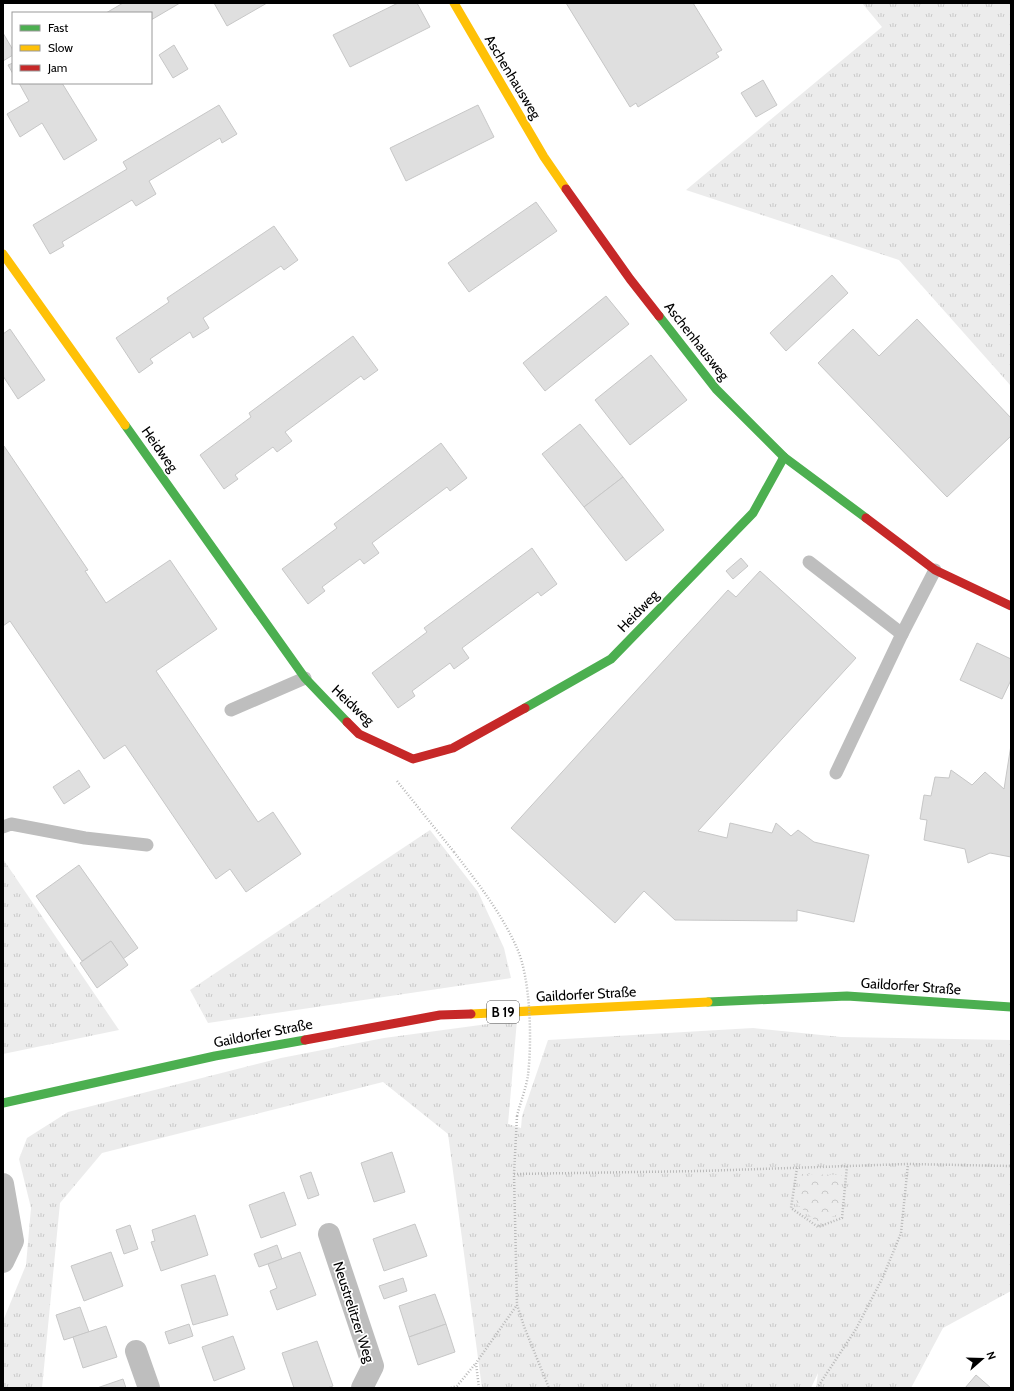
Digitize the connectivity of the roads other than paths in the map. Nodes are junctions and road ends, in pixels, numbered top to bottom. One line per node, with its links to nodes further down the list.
1 (454, 3): 3 (street, Aschenhausweg)
2 (3, 254): 8 (street, Heidweg)
3 (784, 457): 5 (street, Aschenhausweg); 8 (street, Heidweg)
4 (809, 562): 7 (lane)
5 (935, 570): 6 (street, Aschenhausweg); 7 (lane)
6 (1011, 606)
7 (902, 634): 10 (lane)
8 (305, 678): 9 (lane)
9 (231, 710)
10 (836, 773)
11 (3, 827): 12 (lane)
12 (147, 845)
13 (1011, 1007): 14 (street, Gaildorfer Straße / B 19)
14 (3, 1103)
15 (3, 1184): 17 (street)
16 (329, 1234): 20 (street, Neustrelitzer Weg)
17 (3, 1262)
18 (136, 1351): 19 (street)
19 (149, 1388)
20 (362, 1388)

